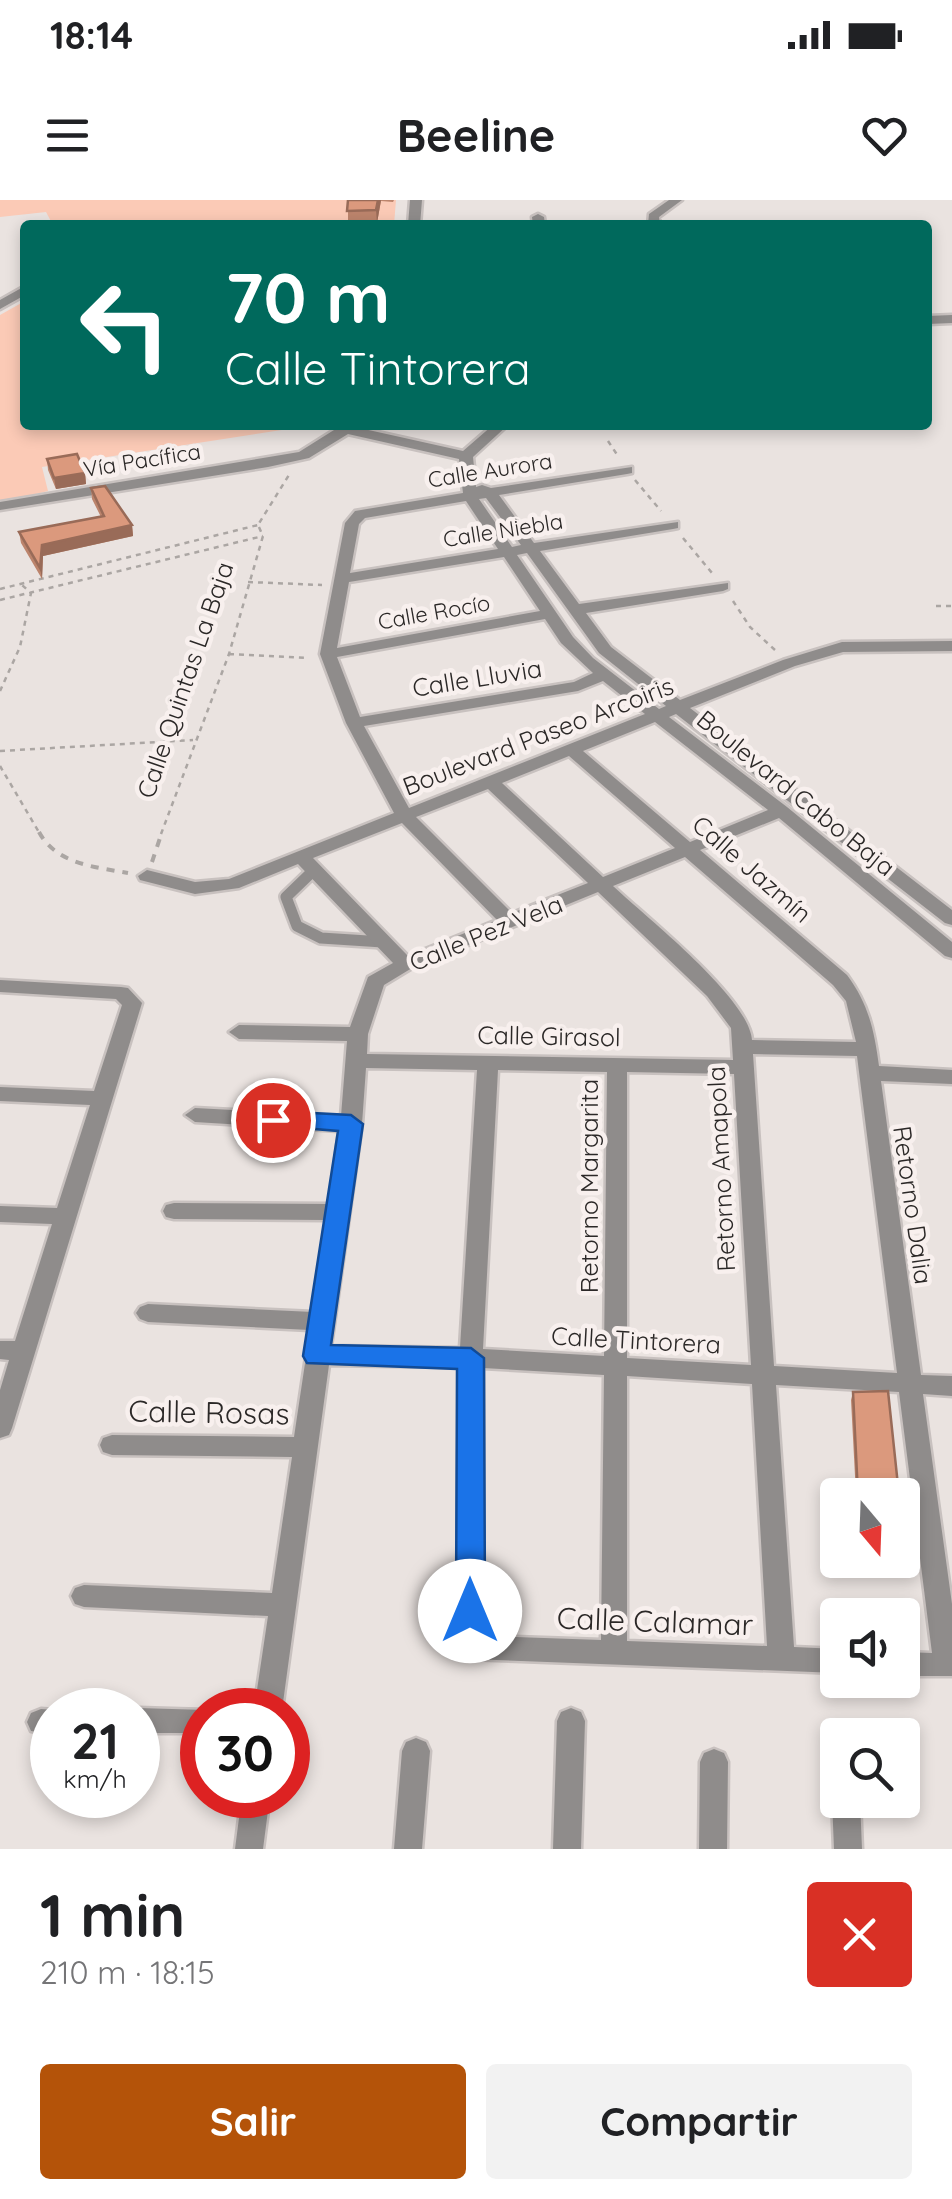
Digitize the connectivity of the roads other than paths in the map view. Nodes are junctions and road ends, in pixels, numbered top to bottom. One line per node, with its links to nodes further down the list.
1 (676, 200): 2 (street)
2 (653, 220)
3 (333, 430): 10 (street, Vía Pacífica)
4 (349, 430): 6 (street)
5 (496, 430): 6 (street)
6 (466, 456): 8 (street, Boulevard Cabo Baja)
7 (628, 470): 9 (street, Calle Aurora)
8 (470, 490): 9 (street, Boulevard Cabo Baja); 13 (street, Boulevard Cabo Baja); 14 (street, Calle Aurora)
9 (490, 493): 12 (street, Boulevard Cabo Baja)
10 (0, 506)
11 (673, 525): 12 (street, Calle Niebla)
12 (530, 548): 13 (street, Calle Niebla); 16 (street, Boulevard Cabo Baja)
13 (507, 552): 14 (street, Calle Niebla); 17 (street, Boulevard Cabo Baja)
14 (341, 579): 19 (street)
15 (723, 586): 16 (street)
16 (573, 610): 21 (street, Boulevard Cabo Baja)
17 (549, 614): 19 (street, Calle Rocío); 20 (street, Boulevard Cabo Baja)
18 (951, 650): 21 (street, Boulevard Paseo Arcoiris)
19 (328, 654): 23 (street)
20 (606, 674): 22 (street, Boulevard Cabo Baja); 23 (street, Calle Lluvia)
21 (678, 708): 22 (street, Boulevard Paseo Arcoiris); 27 (street, Boulevard Cabo Baja)
22 (658, 714): 24 (street, Boulevard Paseo Arcoiris); 28 (street, Boulevard Cabo Baja)
23 (354, 724): 26 (street)
24 (571, 749): 25 (street, Boulevard Paseo Arcoiris); 29 (street, Calle Jazmín)
25 (490, 781): 26 (street, Boulevard Paseo Arcoiris); 32 (street, Retorno Amapola)
26 (404, 815): 30 (street, Boulevard Paseo Arcoiris); 34 (street)
27 (820, 816): 28 (street, Calle Pez Vela); 33 (street, Boulevard Cabo Baja)
28 (789, 817): 29 (street, Calle Pez Vela); 36 (street, Boulevard Cabo Baja)
29 (691, 848): 32 (street, Calle Pez Vela); 43 (street, Calle Jazmín)
30 (307, 863): 31 (street, Boulevard Paseo Arcoiris); 35 (street); 35 (lane)
31 (147, 876)
32 (603, 886): 34 (street, Calle Pez Vela); 41 (street, Retorno Amapola)
33 (952, 919)
34 (512, 922): 37 (street, Calle Pez Vela)
35 (383, 942): 37 (street)
36 (951, 951)
37 (405, 964): 40 (street, Calle Pez Vela)
38 (0, 986): 48 (street)
39 (239, 1032): 40 (street)
40 (358, 1034): 42 (street, Calle Pez Vela)
41 (742, 1057): 43 (street, Calle Girasol); 45 (street, Calle Girasol); 61 (street, Retorno Amapola)
42 (357, 1061): 44 (street, Calle Girasol); 50 (street, Calle Pez Vela)
43 (867, 1061): 46 (street, Calle Girasol); 62 (street, Retorno Dalia)
44 (488, 1063): 45 (street, Calle Girasol); 59 (street)
45 (617, 1065): 60 (street, Retorno Margarita)
46 (952, 1077)
47 (0, 1094): 48 (street)
48 (100, 1098): 54 (street)
49 (195, 1115): 50 (street)
50 (351, 1124): 52 (street, Calle Pez Vela)
51 (174, 1210): 52 (street)
52 (337, 1212): 56 (street, Calle Pez Vela)
53 (0, 1214): 54 (street)
54 (64, 1216): 57 (street)
55 (148, 1313): 56 (street)
56 (320, 1321): 58 (street, Calle Pez Vela)
57 (12, 1350): 64 (street)
58 (316, 1356): 59 (street, Calle Tintorera); 66 (street, Calle Pez Vela)
59 (471, 1358): 60 (street, Calle Tintorera); 69 (street, Calle Calamar)
60 (616, 1367): 61 (street, Calle Tintorera); 69 (street, Retorno Margarita)
61 (761, 1375): 62 (street, Calle Tintorera); 70 (street, Retorno Amapola)
62 (910, 1384): 63 (street, Calle Tintorera); 72 (street, Retorno Dalia)
63 (952, 1386)
64 (0, 1428)
65 (112, 1445): 66 (street, Calle Rosas)
66 (306, 1446): 68 (street, Calle Pez Vela)
67 (84, 1596): 68 (street)
68 (282, 1606): 73 (street, Calle Pez Vela)
69 (614, 1653): 70 (street, Calle Calamar)
70 (781, 1659): 71 (street, Calle Calamar)
71 (820, 1661)
72 (920, 1665)
73 (271, 1688)
74 (571, 1721): 81 (street)
75 (416, 1751): 80 (street)
76 (714, 1762): 82 (street)
77 (253, 1818): 79 (street)
78 (847, 1818): 83 (street)
79 (250, 1849)
80 (408, 1849)
81 (567, 1849)
82 (713, 1849)
83 (848, 1849)

